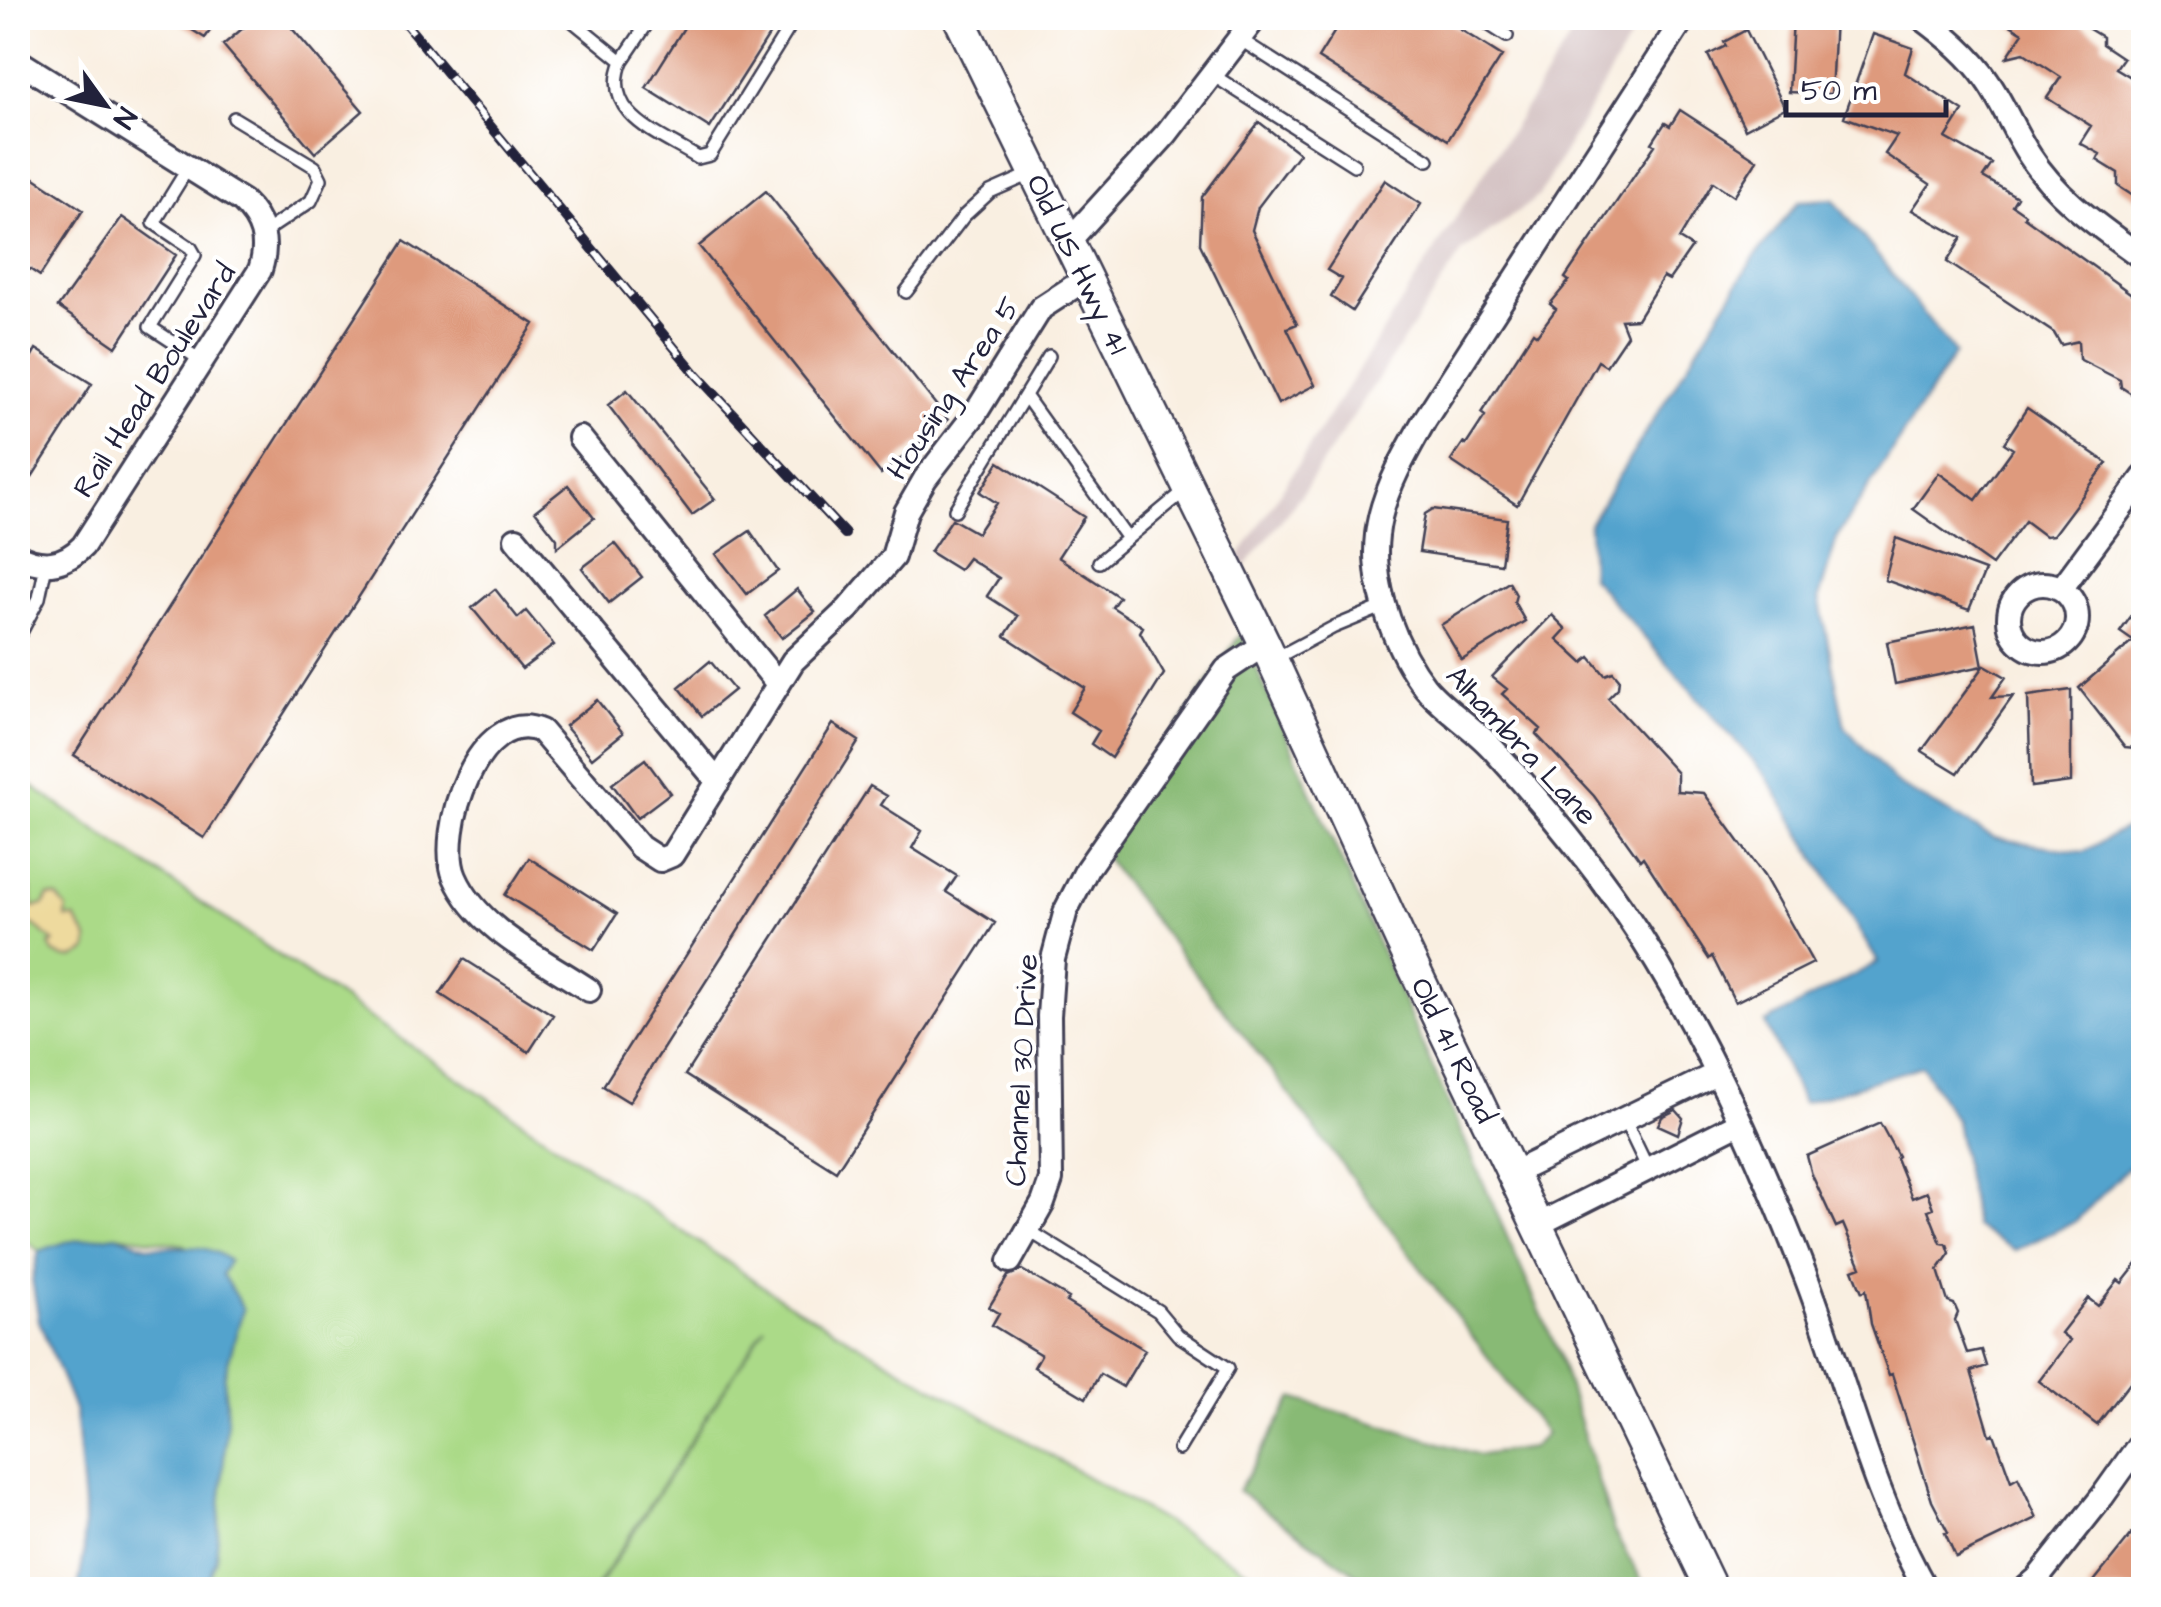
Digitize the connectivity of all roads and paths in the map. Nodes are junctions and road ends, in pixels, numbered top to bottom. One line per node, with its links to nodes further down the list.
1 (569, 18): 11 (lane)
2 (652, 18): 11 (lane)
3 (795, 18): 11 (lane)
4 (959, 18): 18 (street, Old US Hwy 41)
5 (1256, 18): 10 (street)
6 (1478, 18): 9 (lane)
7 (1684, 18): 37 (street, Alhambra Lane)
8 (1922, 18): 21 (street)
9 (1507, 36)
10 (1238, 38): 13 (street); 15 (lane)
11 (622, 60)
12 (18, 61): 17 (street)
13 (1210, 74): 16 (lane); 20 (street)
14 (234, 118): 19 (lane)
15 (1428, 160)
16 (1354, 165)
17 (188, 168): 19 (street); 25 (lane)
18 (1034, 173): 20 (street, Old US Hwy 41); 23 (lane)
19 (263, 233): 25 (street, Rail Head Boulevard)
20 (1067, 243): 22 (street, Old US Hwy 41)
21 (2144, 259)
22 (1084, 280): 29 (street, Old US Hwy 41); 40 (street, Housing Area 5)
23 (906, 292)
24 (1048, 356): 26 (lane)
25 (202, 361): 35 (street, Rail Head Boulevard)
26 (1026, 397): 30 (lane); 31 (lane)
27 (580, 438): 40 (street)
28 (2144, 477): 36 (street)
29 (1194, 499): 31 (lane); 39 (street, Old 41 Road)
30 (955, 510)
31 (1126, 537): 34 (lane)
32 (516, 540): 41 (street)
33 (18, 556): 35 (street)
34 (1098, 562)
35 (46, 565): 38 (lane)
36 (2061, 589)
37 (1385, 606): 39 (lane); 43 (street, Alhambra Lane)
38 (18, 638)
39 (1268, 652): 47 (street, Old 41 Road); 49 (street, Channel 30 Drive)
40 (778, 684): 41 (street, Housing Area 5)
41 (718, 782): 42 (street, Housing Area 5)
42 (589, 990)
43 (1716, 1074): 44 (street); 45 (street, Alhambra Lane)
44 (1624, 1119): 46 (lane); 47 (street)
45 (1739, 1123): 46 (street); 54 (street, Alhambra Lane)
46 (1648, 1169): 48 (street)
47 (1512, 1173): 48 (street, Old 41 Road)
48 (1537, 1225): 53 (street, Old 41 Road)
49 (1028, 1230): 50 (street, Channel 30 Drive); 52 (lane)
50 (1010, 1260)
51 (2144, 1438): 55 (street)
52 (1180, 1449)
53 (1712, 1590)
54 (1926, 1590)
55 (2024, 1590)

